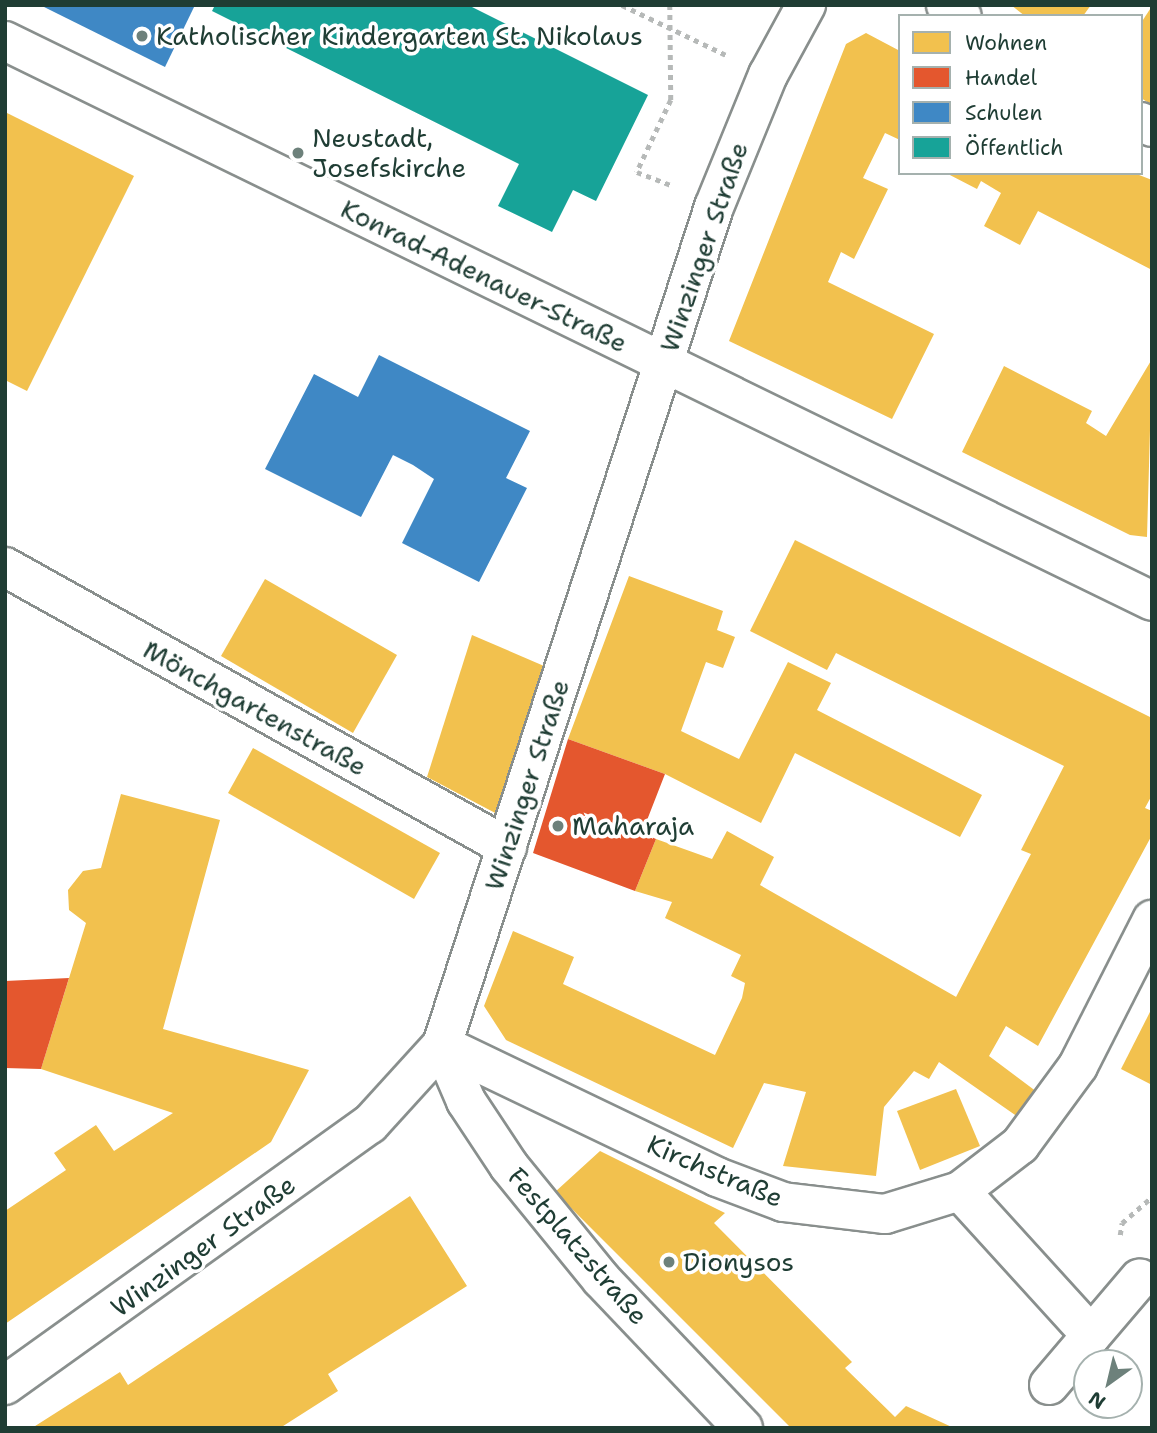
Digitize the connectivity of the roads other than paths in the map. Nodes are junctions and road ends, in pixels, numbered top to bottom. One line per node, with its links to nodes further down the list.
1 (806, 5): 3 (street, Winzinger Straße)
2 (5, 41): 3 (street, Konrad-Adenauer-Straße)
3 (663, 365): 5 (street, Konrad-Adenauer-Straße); 6 (street, Winzinger Straße)
4 (5, 567): 6 (street, Mönchgartenstraße)
5 (1152, 601)
6 (507, 847): 8 (street, Winzinger Straße)
7 (1152, 920): 9 (street, Kirchstraße)
8 (442, 1045): 9 (street, Kirchstraße); 12 (street, Winzinger Straße); 14 (street, Festplatzstraße)
9 (960, 1191): 11 (street)
10 (1140, 1278): 11 (street)
11 (1091, 1335): 13 (street)
12 (5, 1385)
13 (1049, 1385)
14 (743, 1428)

